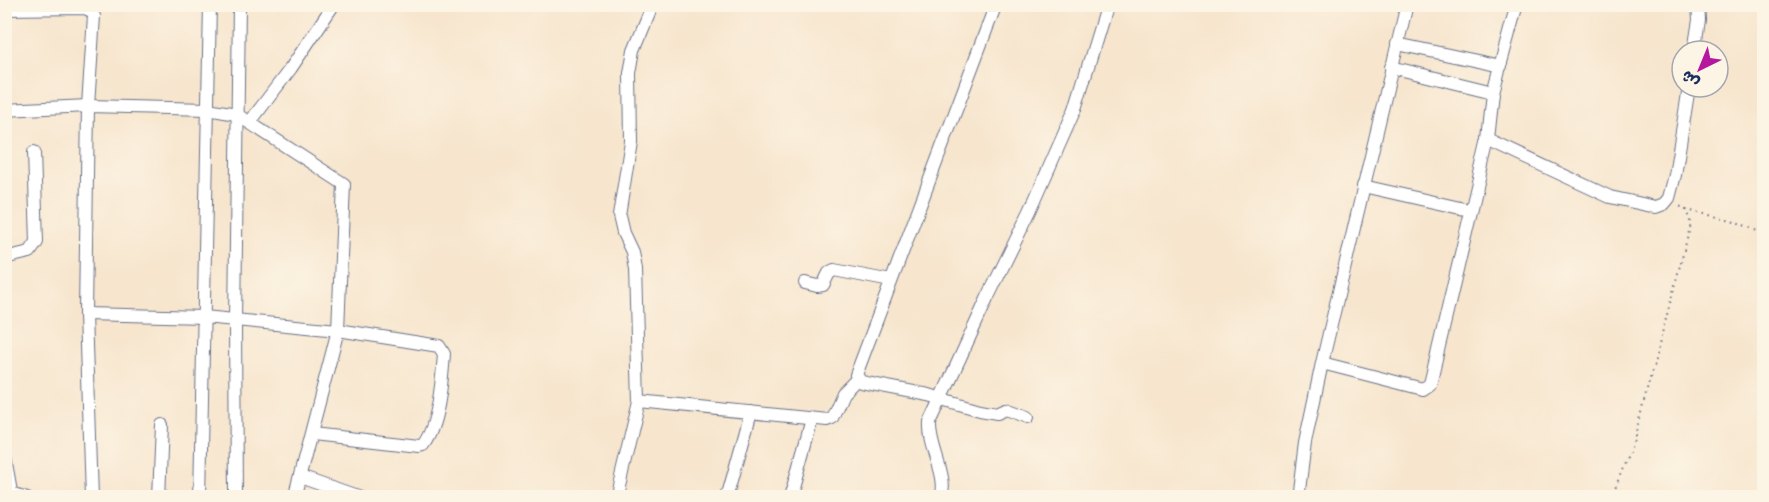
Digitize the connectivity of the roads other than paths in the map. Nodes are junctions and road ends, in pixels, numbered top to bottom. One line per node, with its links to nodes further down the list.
1 (210, 4): 19 (street)
2 (239, 4): 21 (street)
3 (334, 4): 22 (street)
4 (653, 4): 37 (street)
5 (996, 4): 28 (street)
6 (1107, 4): 36 (street)
7 (1407, 4): 13 (street)
8 (1517, 4): 14 (street)
9 (1698, 4): 12 (street)
10 (67, 6): 11 (street); 18 (street)
11 (4, 9)
12 (1696, 39)
13 (1396, 44): 14 (street); 15 (street)
14 (1501, 66): 16 (street)
15 (1391, 67): 16 (street); 25 (street)
16 (1493, 92): 23 (street)
17 (1687, 99): 23 (street)
18 (88, 106): 19 (street); 20 (street); 30 (street)
19 (208, 109): 21 (street); 31 (street)
20 (4, 110)
21 (236, 114): 22 (street); 32 (street)
22 (250, 122): 33 (street)
23 (1488, 140): 26 (street)
24 (34, 152): 27 (street)
25 (1363, 186): 26 (street); 34 (street)
26 (1470, 210): 34 (street)
27 (4, 258)
28 (891, 281): 29 (street); 35 (street)
29 (805, 283)
30 (85, 314): 31 (street); 47 (street)
31 (204, 317): 32 (street); 49 (street)
32 (235, 321): 33 (street); 50 (street)
33 (338, 330): 42 (street); 42 (street)
34 (1322, 363): 58 (street)
35 (857, 379): 36 (street); 40 (street)
36 (940, 400): 39 (street); 57 (street)
37 (639, 401): 38 (street); 54 (street)
38 (751, 412): 40 (street); 55 (street)
39 (1028, 417)
40 (812, 419): 56 (street)
41 (162, 425): 48 (street)
42 (312, 434): 44 (street)
43 (4, 452): 46 (street)
44 (300, 477): 45 (street); 51 (street)
45 (318, 484): 52 (street); 53 (street)
46 (27, 498)
47 (91, 498)
48 (159, 498)
49 (201, 498)
50 (236, 498)
51 (294, 498)
52 (315, 498)
53 (360, 498)
54 (616, 498)
55 (727, 498)
56 (790, 498)
57 (941, 498)
58 (1298, 498)

